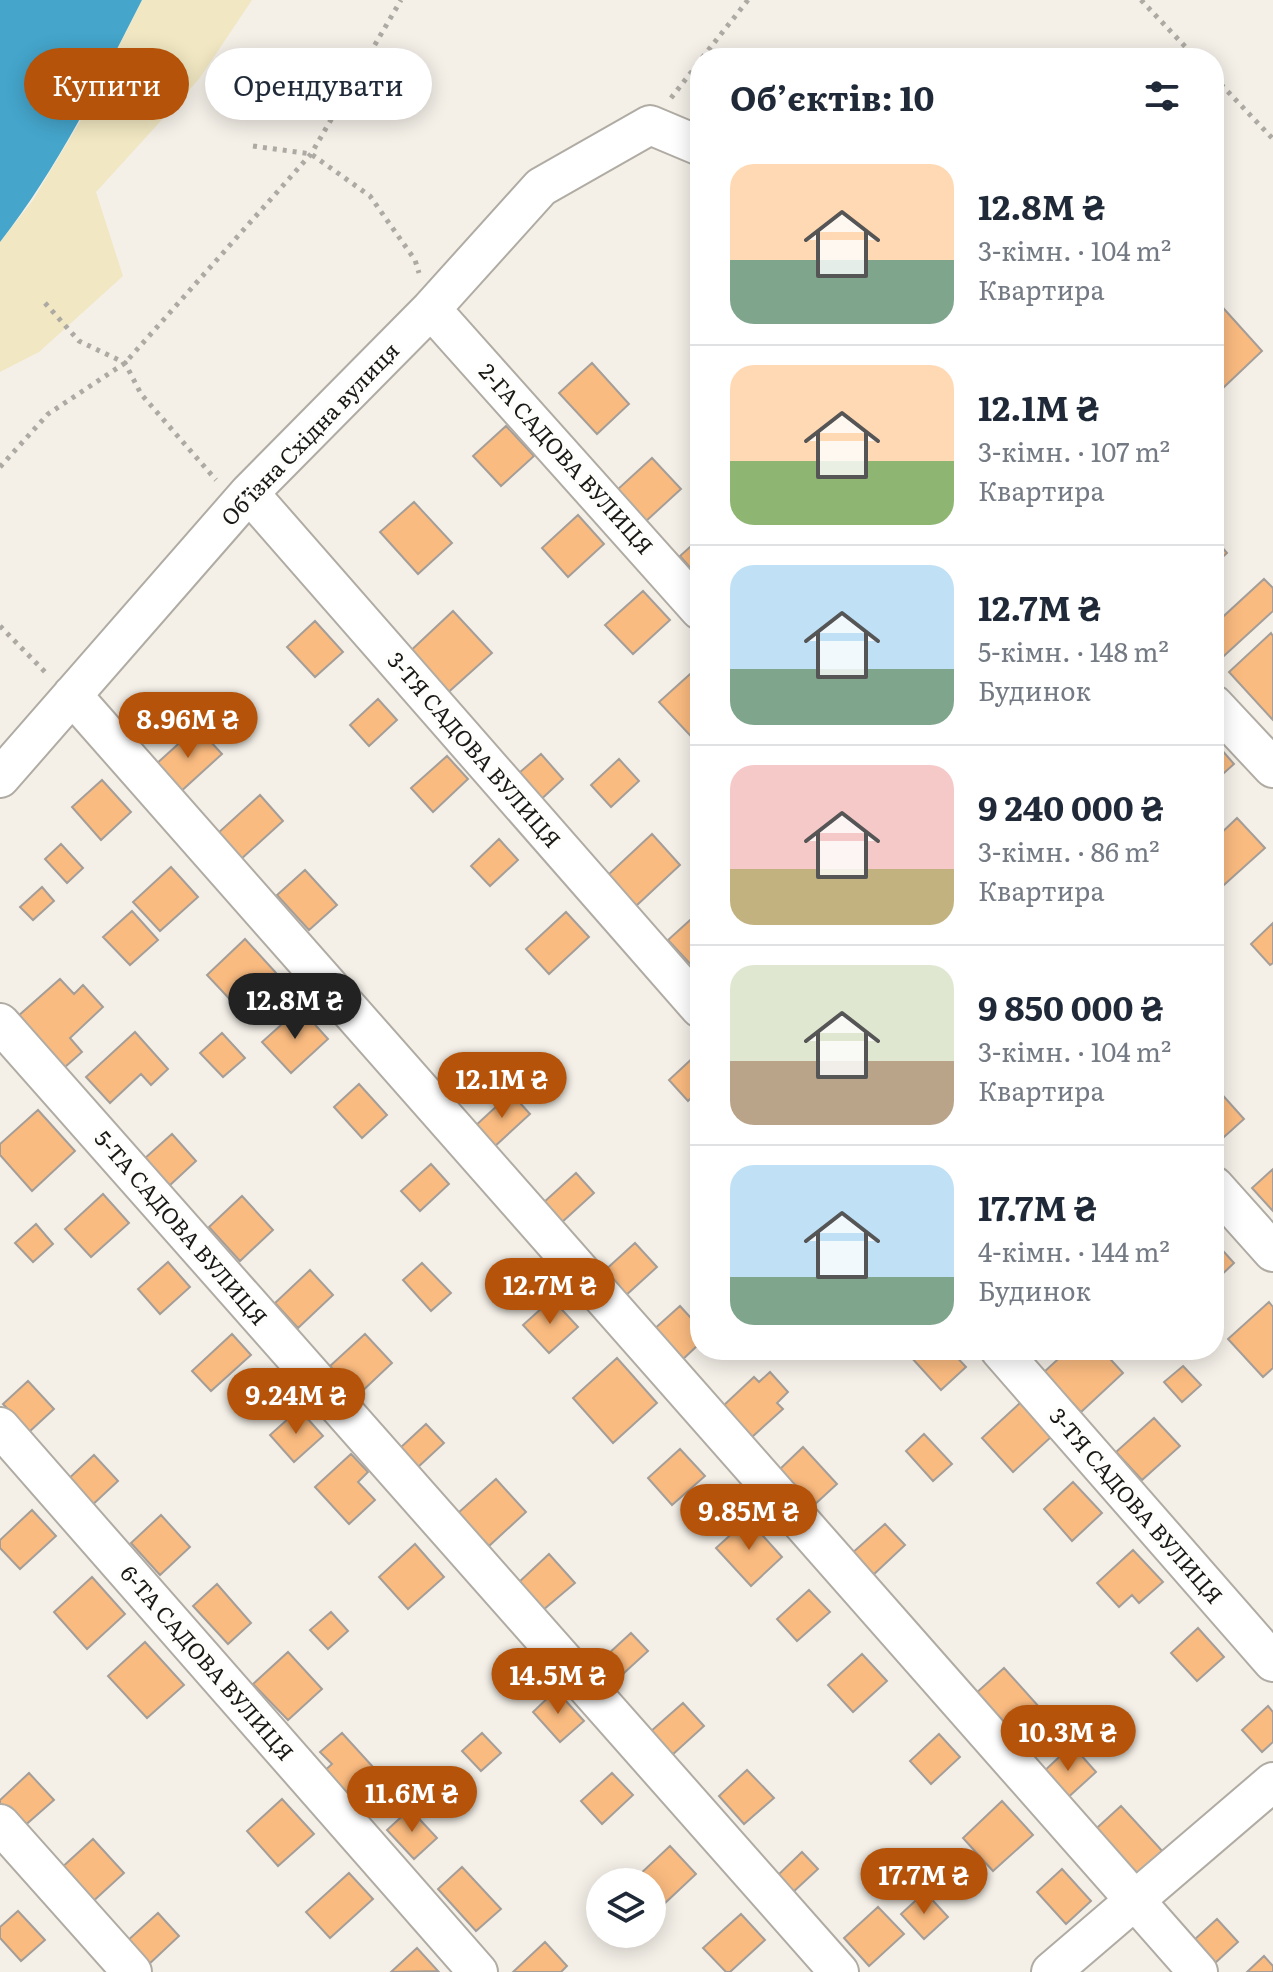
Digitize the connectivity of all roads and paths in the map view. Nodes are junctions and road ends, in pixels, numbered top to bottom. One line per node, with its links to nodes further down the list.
1 (401, 0): 12 (path)
2 (748, 0): 4 (path)
3 (1141, 0): 5 (path)
4 (710, 48)
5 (1187, 48)
6 (690, 74): 8 (path)
7 (1224, 88): 9 (path)
8 (650, 125): 10 (street); 14 (street, Обʼїзна Східна вулиця)
9 (1273, 139)
10 (690, 142)
11 (253, 146): 12 (path)
12 (311, 154): 14 (path); 15 (path)
13 (45, 303): 15 (path)
14 (431, 309): 17 (street, Обʼїзна Східна вулиця); 18 (street, 2-ГА САДОВА ВУЛИЦЯ)
15 (125, 363): 16 (path); 17 (path)
16 (0, 467)
17 (249, 493): 20 (street, Обʼїзна Східна вулиця); 24 (street, 3-ТЯ САДОВА ВУЛИЦЯ)
18 (690, 599)
19 (0, 626): 20 (path)
20 (71, 696): 23 (street, Обʼїзна Східна вулиця); 33 (street)
21 (1224, 716): 22 (street)
22 (1273, 768)
23 (0, 778)
24 (690, 997)
25 (0, 1023): 36 (street, 5-ТА САДОВА ВУЛИЦЯ)
26 (1224, 1197): 27 (street)
27 (1273, 1252)
28 (1009, 1360): 30 (street, 3-ТЯ САДОВА ВУЛИЦЯ)
29 (0, 1427): 35 (street, 6-ТА САДОВА ВУЛИЦЯ)
30 (1273, 1662)
31 (1273, 1782): 33 (street)
32 (0, 1824): 34 (street)
33 (1133, 1900): 37 (street); 38 (street)
34 (132, 1972)
35 (478, 1972)
36 (839, 1972)
37 (1051, 1972)
38 (1198, 1972)

